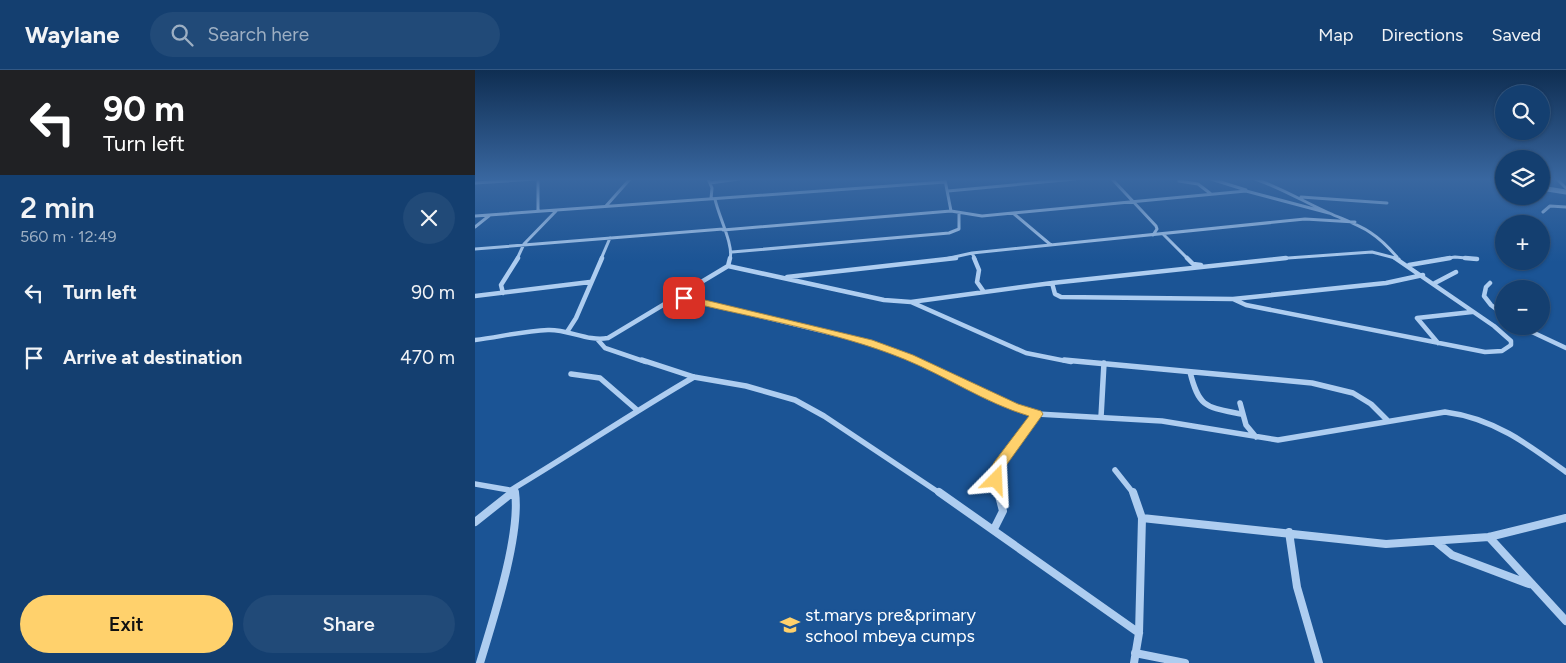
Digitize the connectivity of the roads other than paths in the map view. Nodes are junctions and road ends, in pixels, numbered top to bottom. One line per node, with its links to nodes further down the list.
1 (538, 207): 11 (street)
2 (598, 207): 10 (street)
3 (715, 207): 21 (street)
4 (951, 207): 12 (street)
5 (1076, 207): 15 (street)
6 (1138, 207): 23 (street)
7 (1306, 207): 16 (street)
8 (1317, 207): 16 (street)
9 (1549, 207): 13 (street)
10 (557, 210): 11 (street); 25 (street)
11 (538, 211): 17 (street)
12 (951, 211): 14 (street); 21 (street)
13 (1543, 212)
14 (959, 213): 15 (street); 28 (street)
15 (1013, 213): 26 (street)
16 (1329, 213): 19 (street)
17 (491, 215): 18 (street); 20 (street)
18 (475, 216)
19 (1355, 222): 22 (street); 30 (street)
20 (475, 227)
21 (723, 229): 24 (street); 28 (street)
22 (1163, 234): 23 (street); 34 (street)
23 (1153, 235): 26 (street)
24 (610, 238): 25 (street); 38 (street)
25 (524, 244): 27 (street); 43 (street)
26 (1051, 245): 29 (street)
27 (475, 249)
28 (732, 252): 33 (street)
29 (972, 253): 37 (street); 42 (street)
30 (1399, 259): 32 (street); 34 (street)
31 (1477, 259): 32 (street)
32 (1408, 265): 36 (street)
33 (728, 266): 37 (street); 45 (street)
34 (1214, 266): 39 (street)
35 (1456, 272): 41 (street)
36 (1423, 275): 41 (street); 46 (street)
37 (782, 277): 47 (street)
38 (590, 282): 43 (street); 51 (street)
39 (1052, 283): 42 (street); 46 (street)
40 (1490, 283): 48 (street)
41 (1435, 284): 49 (street)
42 (984, 292): 47 (street)
43 (503, 293): 44 (street)
44 (475, 296)
45 (677, 296): 54 (street); 63 (street)
46 (1233, 299): 55 (street)
47 (911, 302): 57 (street)
48 (1495, 308)
49 (1473, 312): 50 (street); 55 (street)
50 (1494, 326): 55 (street)
51 (567, 332): 53 (street); 54 (street)
52 (1537, 335): 56 (street)
53 (475, 340)
54 (598, 340): 60 (street)
55 (1439, 344)
56 (1566, 348)
57 (1104, 363): 58 (street); 65 (street)
58 (1190, 372): 64 (street); 66 (street)
59 (571, 374): 62 (street)
60 (694, 377): 62 (street); 75 (street)
61 (1240, 403): 64 (street)
62 (637, 410): 71 (street)
63 (1037, 414): 65 (street); 75 (street)
64 (1241, 414): 67 (street)
65 (1101, 418): 67 (street)
66 (1388, 421): 67 (street); 69 (street)
67 (1256, 437)
68 (1115, 470): 72 (street)
69 (1566, 472)
70 (475, 484): 71 (street)
71 (513, 491): 74 (street); 83 (street)
72 (1142, 518): 76 (street); 81 (street)
73 (1566, 518): 77 (street)
74 (475, 522)
75 (994, 529): 81 (street)
76 (1289, 532): 78 (street); 86 (street)
77 (1489, 537): 78 (street); 79 (street)
78 (1435, 541): 79 (street)
79 (1532, 585): 80 (street)
80 (1566, 621)
81 (1139, 633): 82 (street)
82 (1135, 653): 84 (street); 85 (street)
83 (480, 663)
84 (1135, 663)
85 (1185, 663)
86 (1319, 663)

